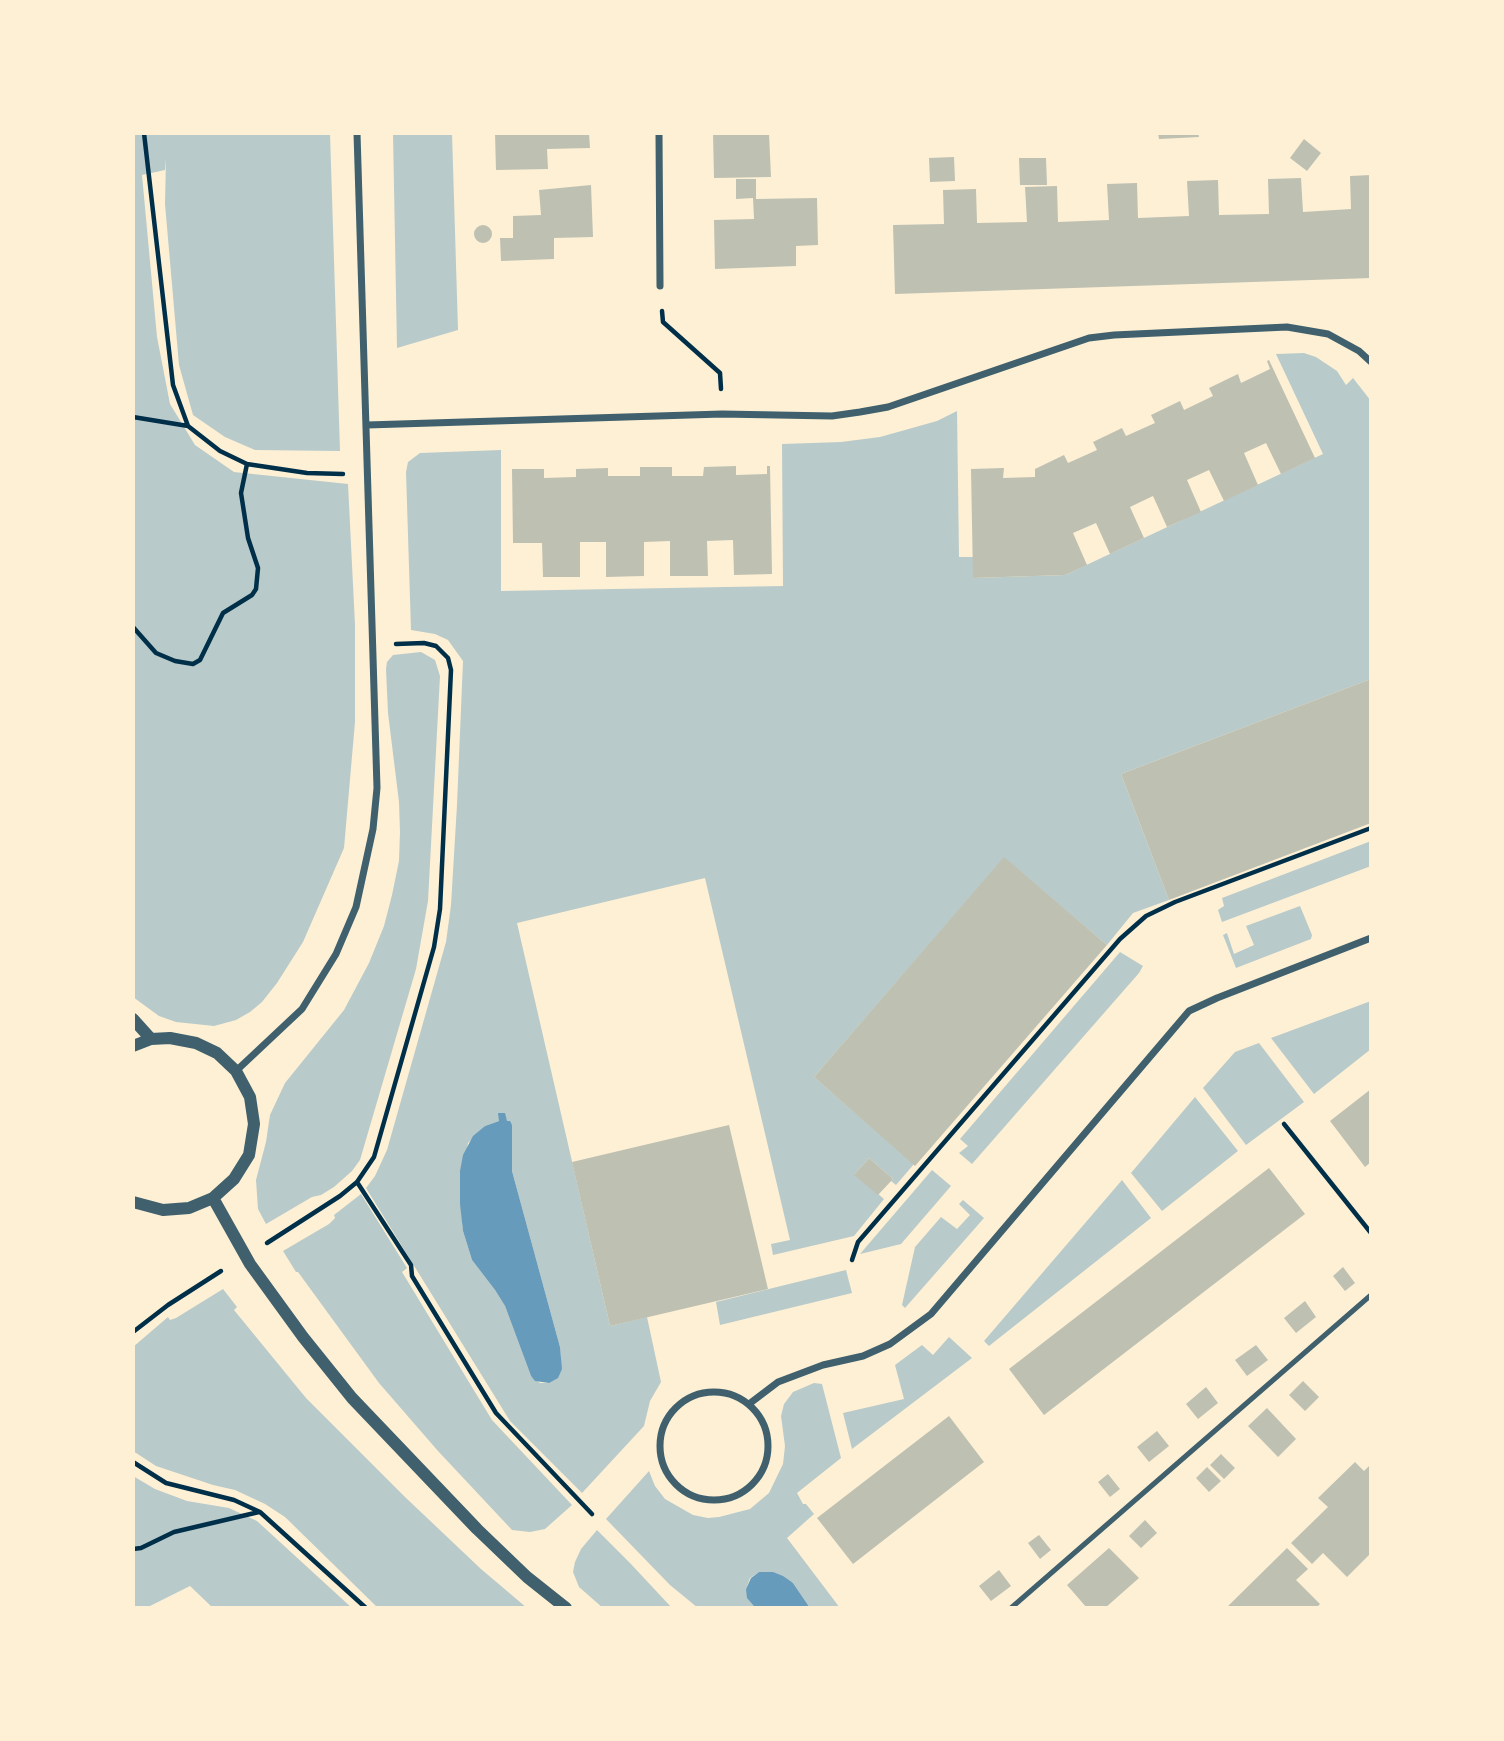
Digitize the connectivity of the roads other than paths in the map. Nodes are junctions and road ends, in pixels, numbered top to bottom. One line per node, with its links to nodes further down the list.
1 (357, 133): 5 (street)
2 (659, 133): 3 (street)
3 (660, 286)
4 (1371, 362): 5 (street)
5 (367, 425): 10 (street)
6 (1371, 939): 14 (street)
7 (133, 1019): 8 (street)
8 (151, 1040): 9 (street); 10 (street)
9 (133, 1045)
10 (236, 1071): 11 (street)
11 (213, 1198): 12 (street); 15 (street)
12 (133, 1202)
13 (1371, 1295): 16 (lane)
14 (749, 1404): 14 (street)
15 (566, 1608)
16 (1011, 1608)

